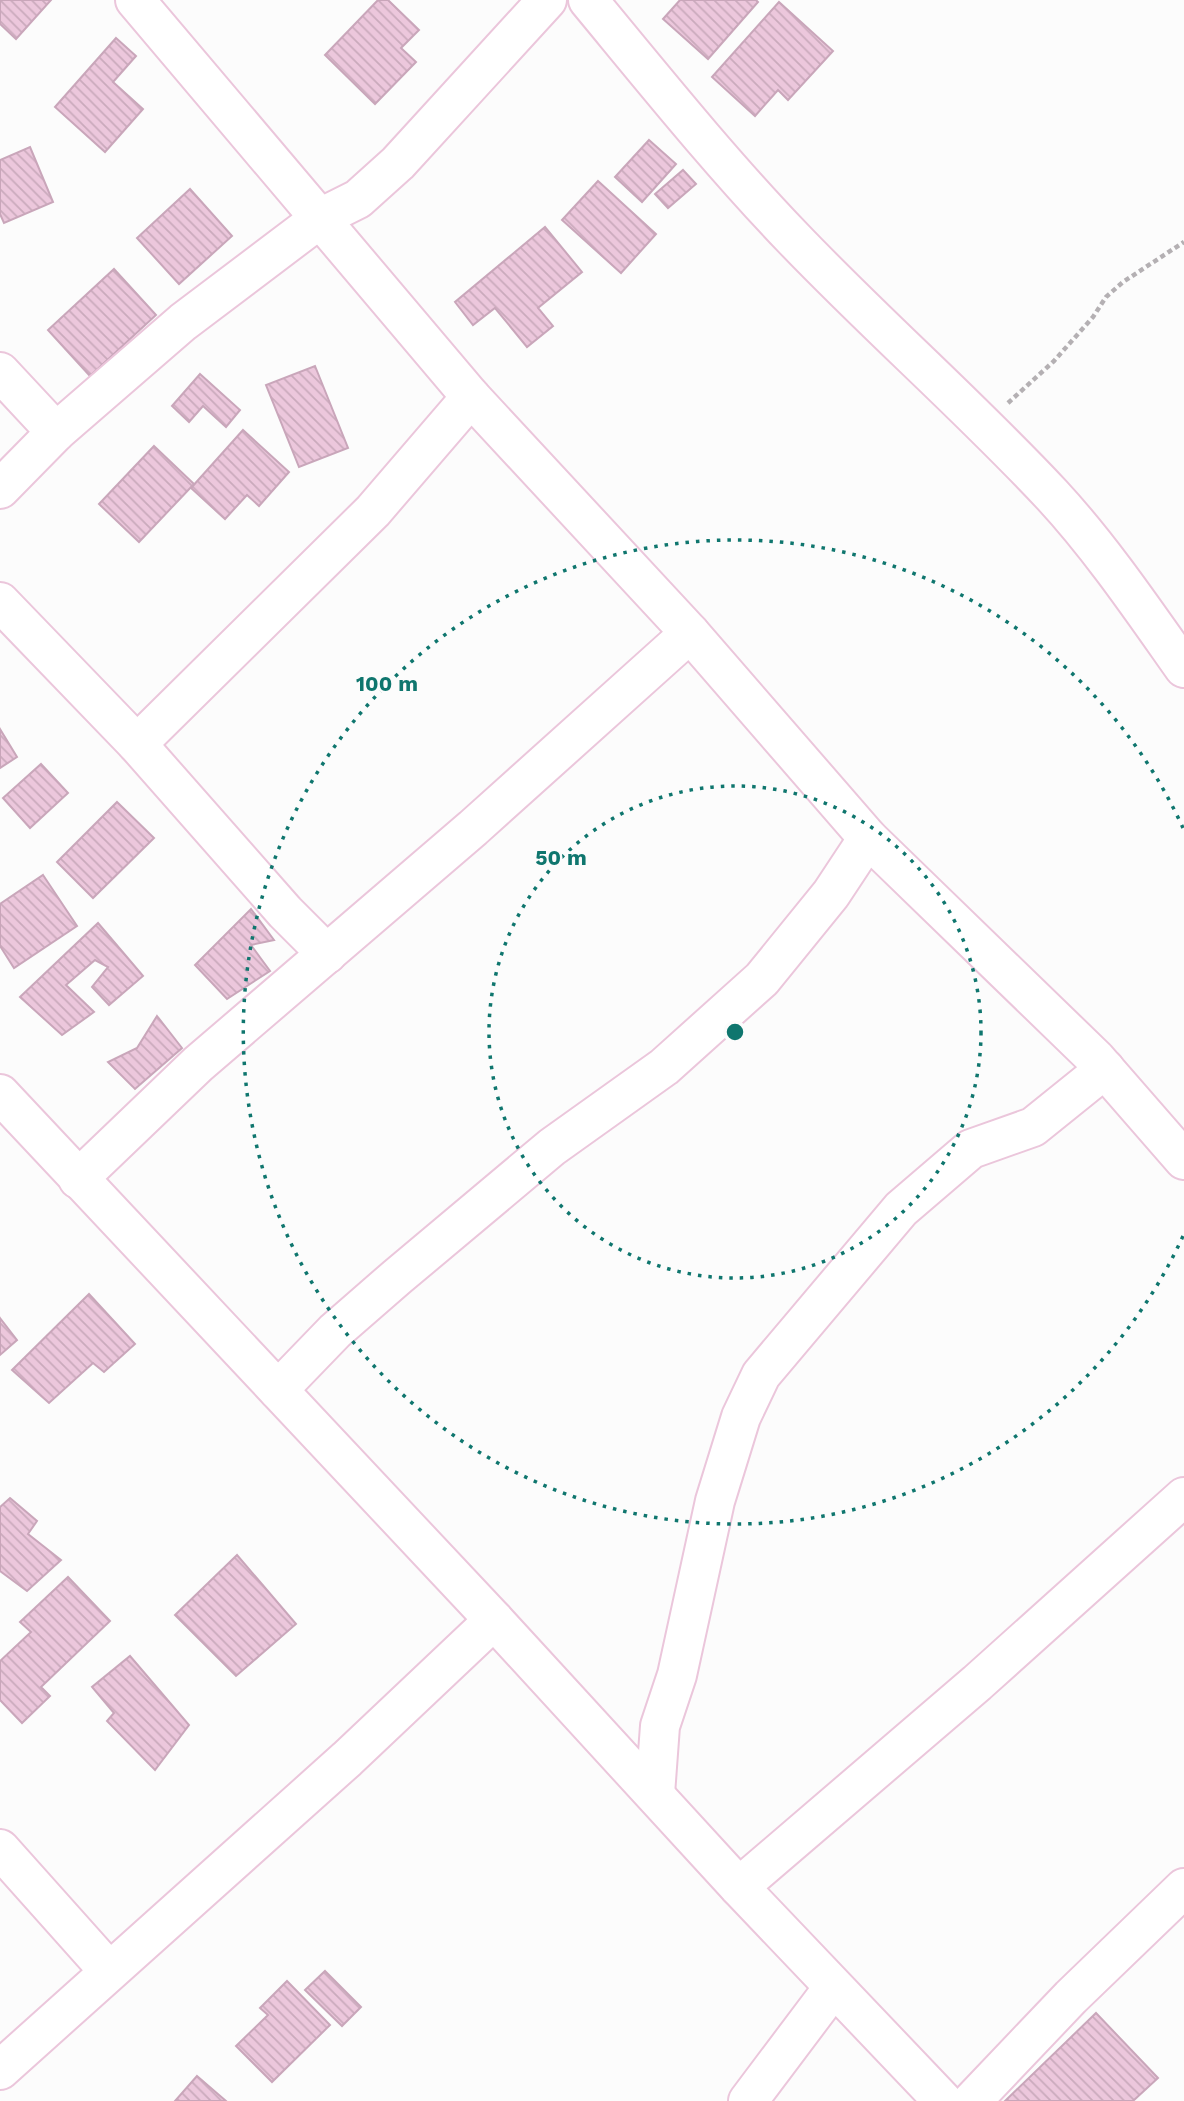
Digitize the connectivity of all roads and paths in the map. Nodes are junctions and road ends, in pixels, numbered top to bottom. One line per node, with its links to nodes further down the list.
1 (135, 0): 4 (street)
2 (547, 0): 4 (street)
3 (589, 0): 8 (street)
4 (321, 217): 7 (street); 9 (street)
5 (1184, 242): 8 (path)
6 (0, 372): 9 (street)
7 (471, 397): 12 (street); 14 (street)
8 (979, 419): 13 (street)
9 (57, 432): 10 (street)
10 (0, 489)
11 (0, 601): 14 (street)
12 (690, 633): 15 (street); 16 (street)
13 (1184, 668)
14 (136, 744): 16 (street)
15 (868, 838): 17 (street); 21 (street)
16 (327, 954): 20 (street)
17 (1105, 1069): 19 (street); 24 (street)
18 (0, 1094): 20 (street)
19 (1184, 1160)
20 (78, 1179): 21 (street)
21 (278, 1390): 23 (street)
22 (1184, 1497): 26 (street)
23 (494, 1620): 24 (street); 28 (street)
24 (655, 1794): 26 (street)
25 (0, 1849): 28 (street)
26 (739, 1887): 29 (street)
27 (1184, 1888): 33 (street)
28 (109, 1972): 30 (street)
29 (833, 1988): 31 (street); 32 (street)
30 (0, 2070)
31 (748, 2101)
32 (943, 2101)
33 (972, 2101)

